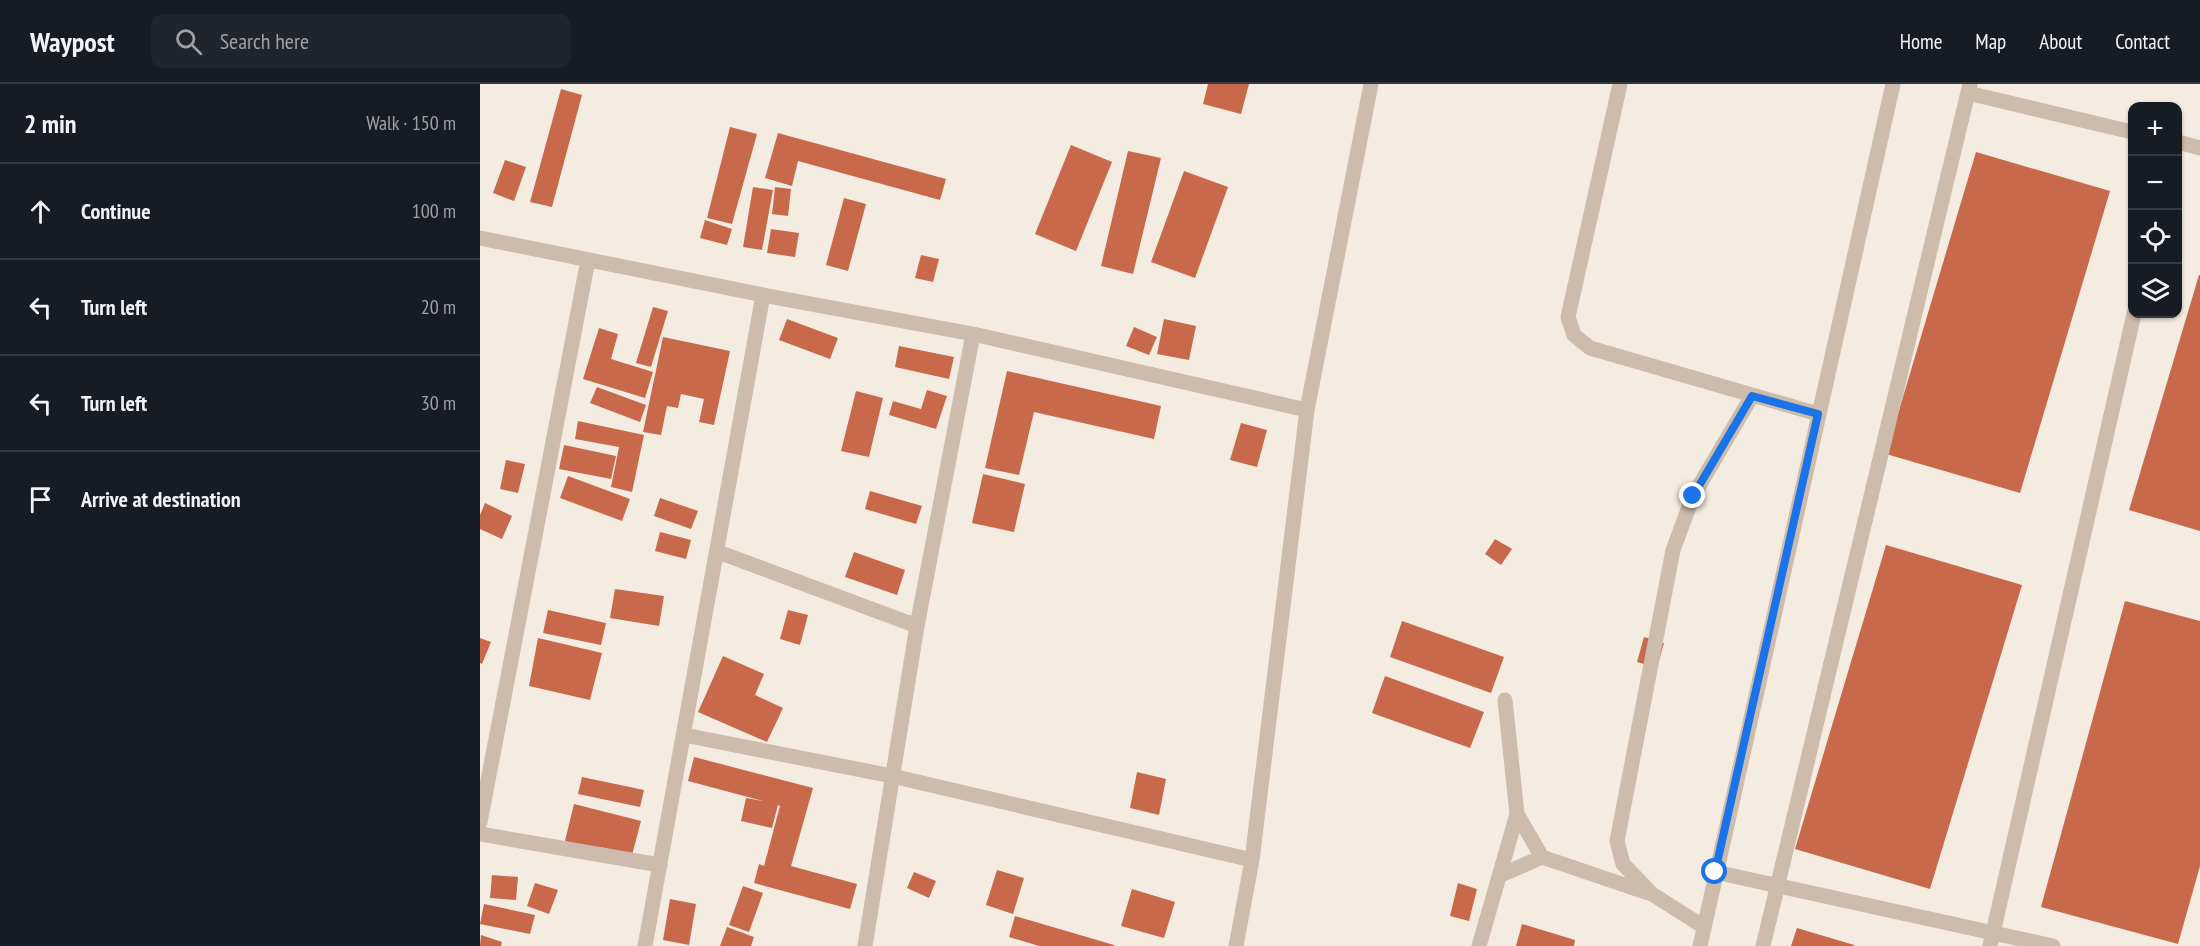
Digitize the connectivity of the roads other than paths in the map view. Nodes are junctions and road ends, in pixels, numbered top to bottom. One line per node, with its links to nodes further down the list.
1 (1371, 84): 14 (street)
2 (1620, 84): 13 (street)
3 (1893, 84): 15 (street)
4 (1969, 88): 5 (street); 29 (street)
5 (2128, 131)
6 (2182, 143): 7 (street)
7 (2200, 148)
8 (480, 238): 9 (street)
9 (588, 260): 10 (street); 22 (street)
10 (763, 295): 12 (street); 16 (street)
11 (2133, 318): 32 (street)
12 (973, 334): 14 (street); 17 (street)
13 (1752, 396): 15 (street); 30 (street)
14 (1307, 410): 25 (street)
15 (1818, 414): 27 (street)
16 (718, 552): 17 (street); 19 (street)
17 (917, 626): 20 (street)
18 (1505, 700): 21 (street)
19 (684, 735): 20 (street); 26 (street)
20 (892, 776): 25 (street); 34 (street)
21 (1517, 814): 24 (street); 28 (street)
22 (480, 822)
23 (480, 834): 26 (street)
24 (1542, 857): 28 (street); 30 (street)
25 (1252, 860): 35 (street)
26 (660, 865): 33 (street)
27 (1715, 872): 29 (street); 31 (street)
28 (1499, 876): 36 (street)
29 (1777, 885): 32 (street); 38 (street)
30 (1652, 894): 31 (street)
31 (1704, 927): 37 (street)
32 (1991, 939): 39 (street)
33 (645, 946)
34 (865, 946)
35 (1236, 946)
36 (1479, 946)
37 (1700, 946)
38 (1763, 946)
39 (2053, 946)

